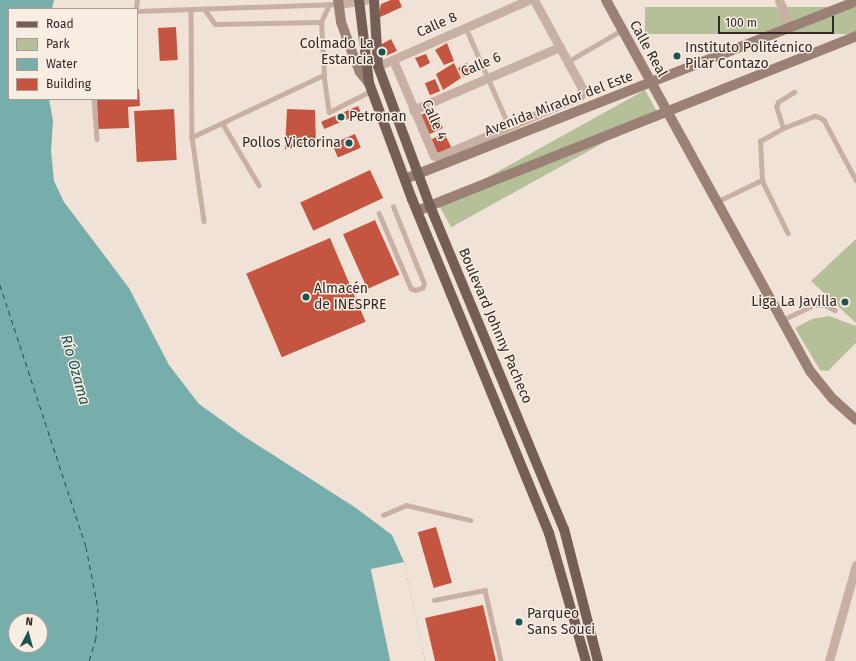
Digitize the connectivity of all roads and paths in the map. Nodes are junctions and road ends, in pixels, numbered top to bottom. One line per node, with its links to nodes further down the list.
1 (374, 0): 20 (main road, Boulevard Johnny Pacheco)
2 (528, 0): 14 (street, Calle 8)
3 (534, 0): 17 (street)
4 (606, 0): 15 (street, Calle Real)
5 (779, 0): 13 (street)
6 (361, 1): 8 (street); 24 (main road, Boulevard Johnny Pacheco)
7 (856, 1): 13 (street, Avenida Mirador del Este)
8 (335, 3): 11 (lane); 12 (lane); 24 (street)
9 (191, 9): 10 (lane); 11 (lane); 32 (lane)
10 (138, 10)
11 (205, 10): 12 (lane)
12 (321, 22): 21 (lane)
13 (790, 27): 23 (street, Avenida Mirador del Este)
14 (466, 28): 18 (street, Calle 8); 22 (lane)
15 (622, 30): 19 (lane); 23 (street, Calle Real)
16 (856, 36): 28 (street)
17 (560, 47): 19 (street); 22 (street, Calle 6)
18 (393, 60): 20 (street, Calle 8); 27 (street, Calle 4)
19 (569, 60): 30 (street, Calle 4)
20 (378, 66): 34 (main road, Boulevard Johnny Pacheco)
21 (324, 75): 24 (lane); 29 (lane)
22 (489, 77): 27 (street, Calle 6); 30 (lane)
23 (651, 83): 28 (street, Calle Real); 34 (street, Avenida Mirador del Este)
24 (371, 87): 35 (main road, Boulevard Johnny Pacheco)
25 (794, 92): 31 (lane)
26 (94, 100): 33 (lane)
27 (413, 110): 30 (street, Calle 4)
28 (666, 111): 39 (street, Calle Real); 40 (street)
29 (223, 124): 32 (lane); 38 (lane)
30 (510, 126)
31 (783, 128): 36 (lane); 37 (lane)
32 (192, 137): 44 (lane)
33 (97, 139)
34 (418, 174): 35 (street, Avenida Mirador del Este); 40 (main road, Boulevard Johnny Pacheco)
35 (405, 179): 42 (main road, Boulevard Johnny Pacheco)
36 (762, 180): 39 (lane); 45 (lane)
37 (856, 180)
38 (259, 185)
39 (716, 202): 47 (street, Calle Real)
40 (430, 206): 42 (street); 51 (main road, Boulevard Johnny Pacheco)
41 (393, 207): 43 (lane)
42 (417, 211): 52 (main road, Boulevard Johnny Pacheco)
43 (379, 213)
44 (204, 221)
45 (788, 233)
46 (835, 310): 47 (lane)
47 (781, 321): 48 (street, Calle Real)
48 (856, 420)
49 (383, 515): 50 (lane)
50 (470, 520)
51 (569, 543): 52 (lane); 57 (main road, Boulevard Johnny Pacheco)
52 (553, 546): 56 (main road, Boulevard Johnny Pacheco)
53 (856, 565): 58 (street)
54 (434, 600): 55 (lane)
55 (501, 661)
56 (586, 661)
57 (598, 661)
58 (829, 661)

